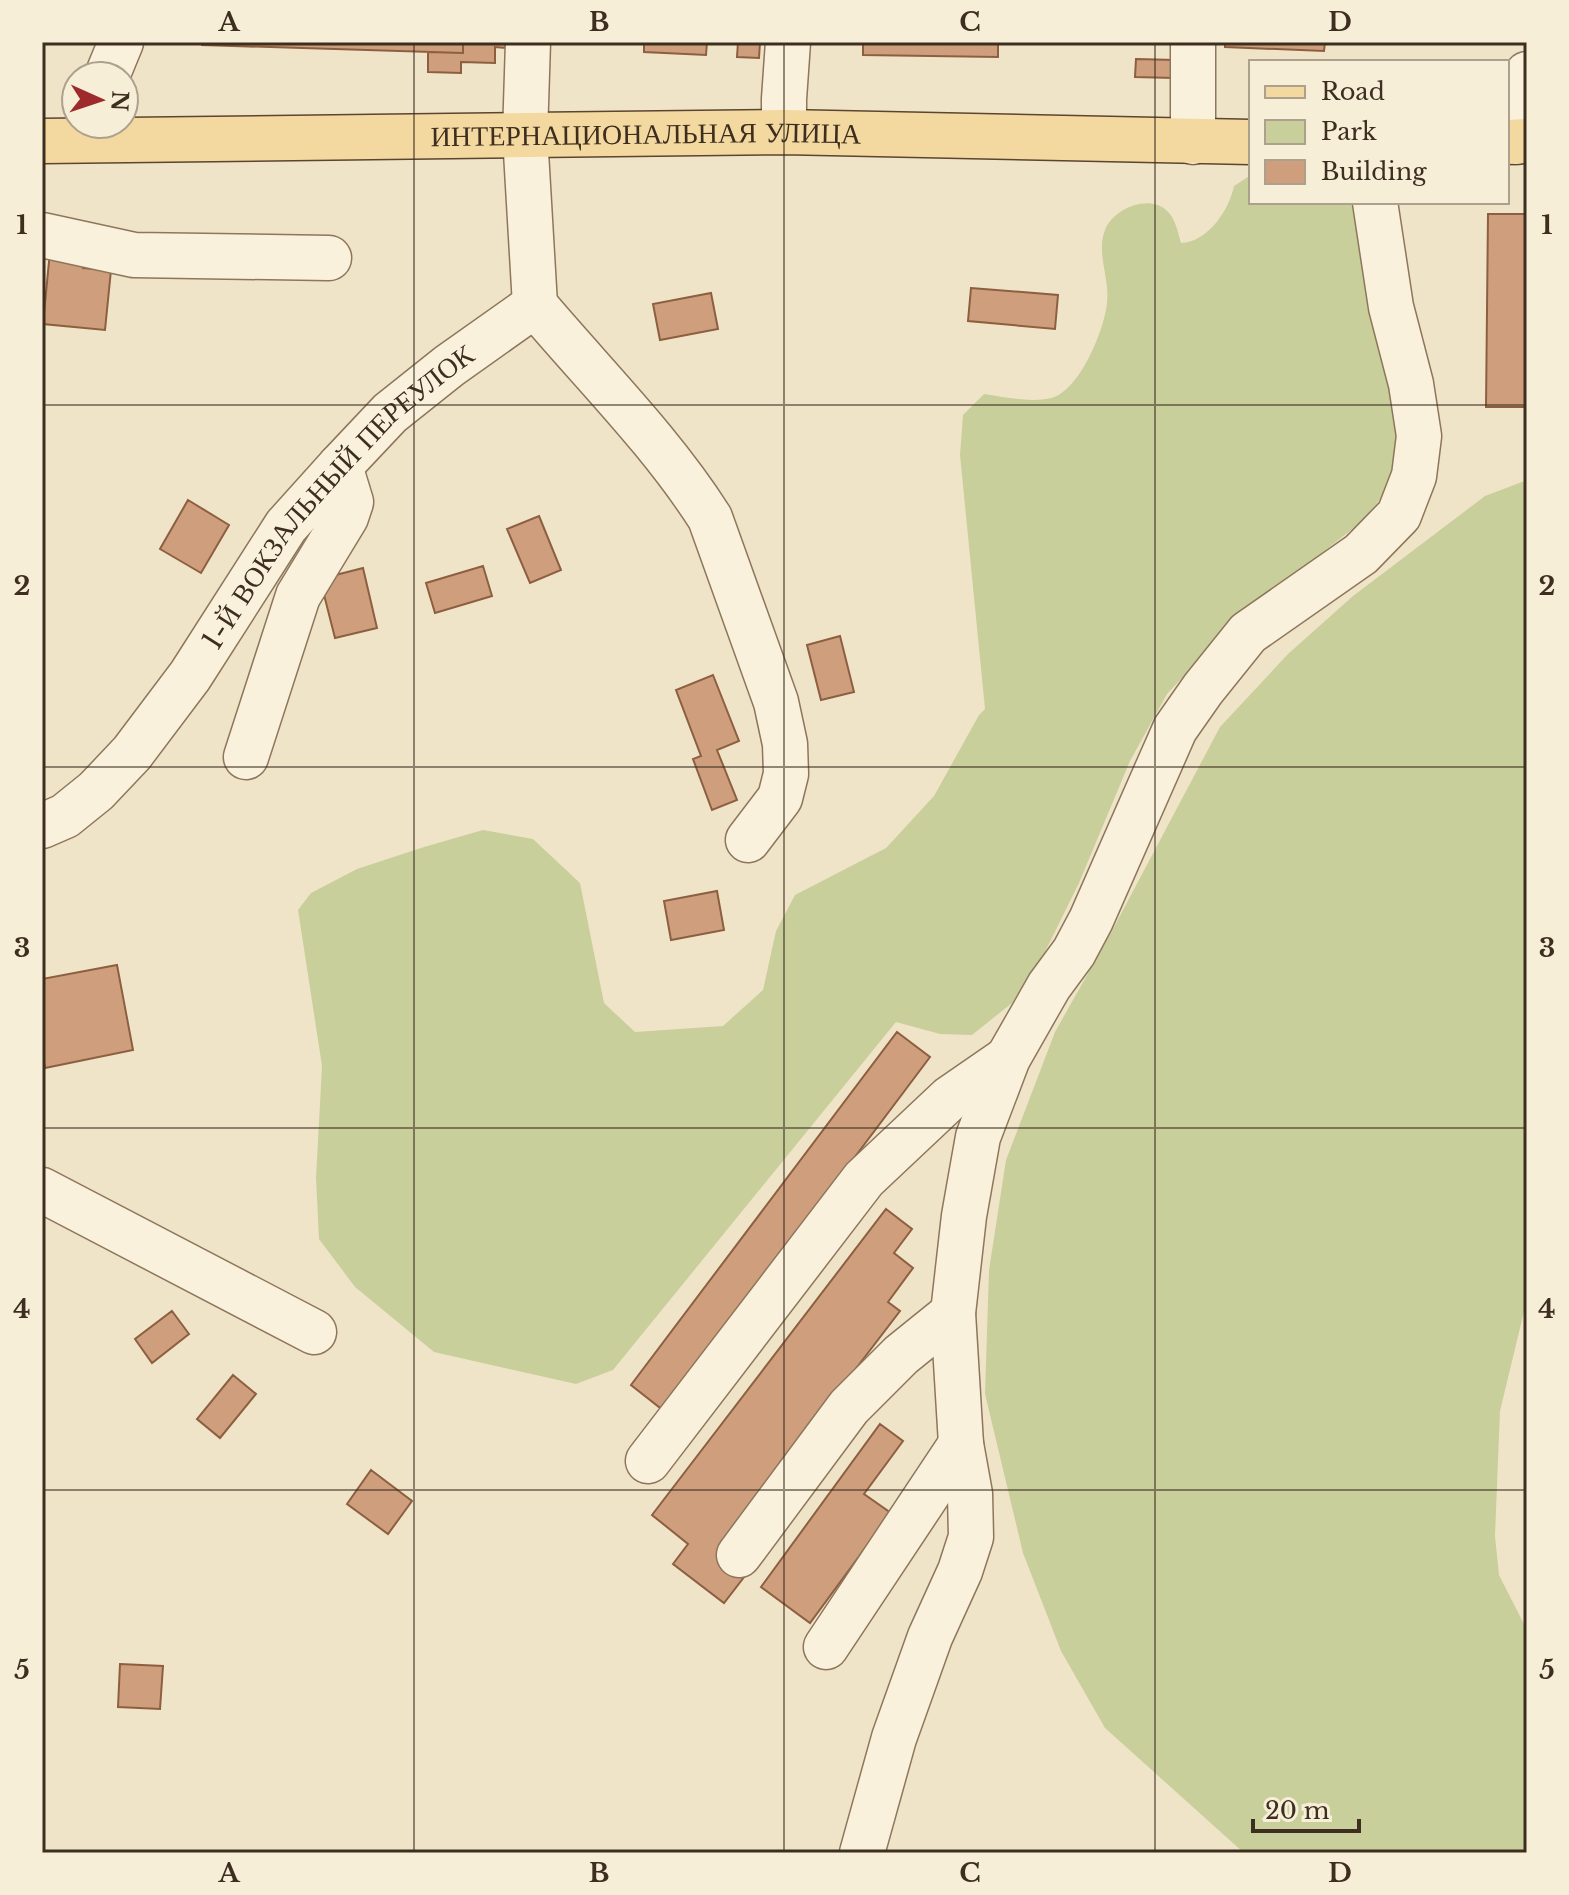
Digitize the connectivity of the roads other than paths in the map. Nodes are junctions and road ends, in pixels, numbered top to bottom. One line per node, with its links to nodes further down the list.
1 (528, 42): 7 (street)
2 (788, 42): 6 (street)
3 (1193, 42): 8 (street)
4 (1527, 74): 10 (street)
5 (140, 132): 7 (main road, ИНТЕРНАЦИОНАЛЬНАЯ УЛИЦА)
6 (784, 132): 7 (main road, ИНТЕРНАЦИОНАЛЬНАЯ УЛИЦА); 8 (main road, ИНТЕРНАЦИОНАЛЬНАЯ УЛИЦА)
7 (525, 135): 14 (street)
8 (1193, 142): 9 (main road, ИНТЕРНАЦИОНАЛЬНАЯ УЛИЦА)
9 (1249, 142)
10 (1517, 142)
11 (1375, 204): 19 (street)
12 (42, 235): 13 (street)
13 (329, 258)
14 (535, 305): 15 (street, 1-Й ВОКЗАЛЬНЫЙ ПЕРЕУЛОК); 18 (street)
15 (340, 466): 16 (street); 17 (street, 1-Й ВОКЗАЛЬНЫЙ ПЕРЕУЛОК)
16 (246, 757)
17 (42, 826)
18 (748, 840)
19 (1008, 1058): 21 (street); 24 (street)
20 (42, 1190): 22 (street)
21 (953, 1313): 23 (street); 25 (street)
22 (314, 1332)
23 (961, 1444): 26 (street); 27 (street)
24 (648, 1461)
25 (739, 1555)
26 (826, 1647)
27 (862, 1853)

